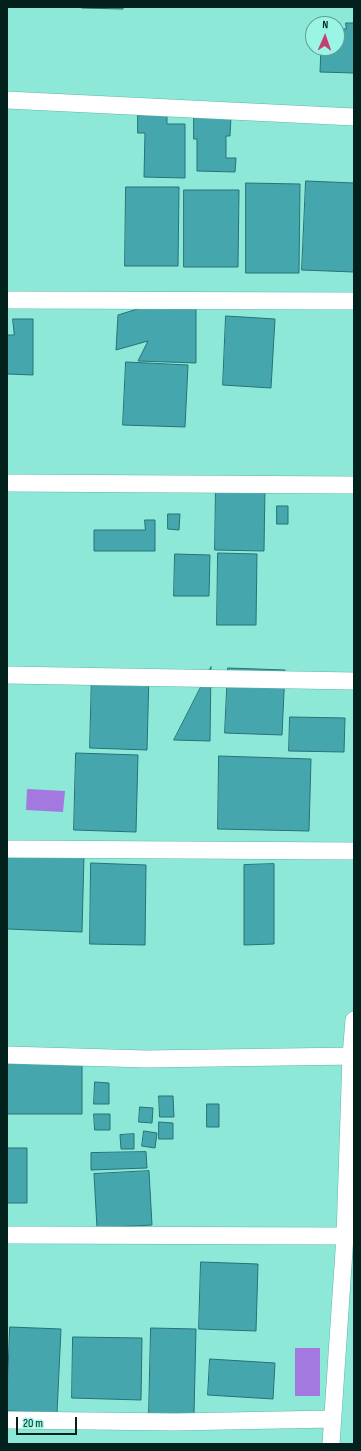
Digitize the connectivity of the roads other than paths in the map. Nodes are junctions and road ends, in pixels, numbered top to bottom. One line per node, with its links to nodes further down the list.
1 (7, 100): 2 (street)
2 (354, 117)
3 (7, 300): 4 (street)
4 (354, 301)
5 (7, 483): 6 (street)
6 (354, 485)
7 (7, 676): 8 (street)
8 (354, 681)
9 (7, 849): 10 (street)
10 (354, 851)
11 (354, 1020): 13 (street)
12 (7, 1055): 13 (street)
13 (353, 1056): 15 (street)
14 (7, 1235): 15 (street)
15 (345, 1236): 16 (street)
16 (332, 1419): 17 (street); 18 (street)
17 (7, 1420)
18 (331, 1444)

